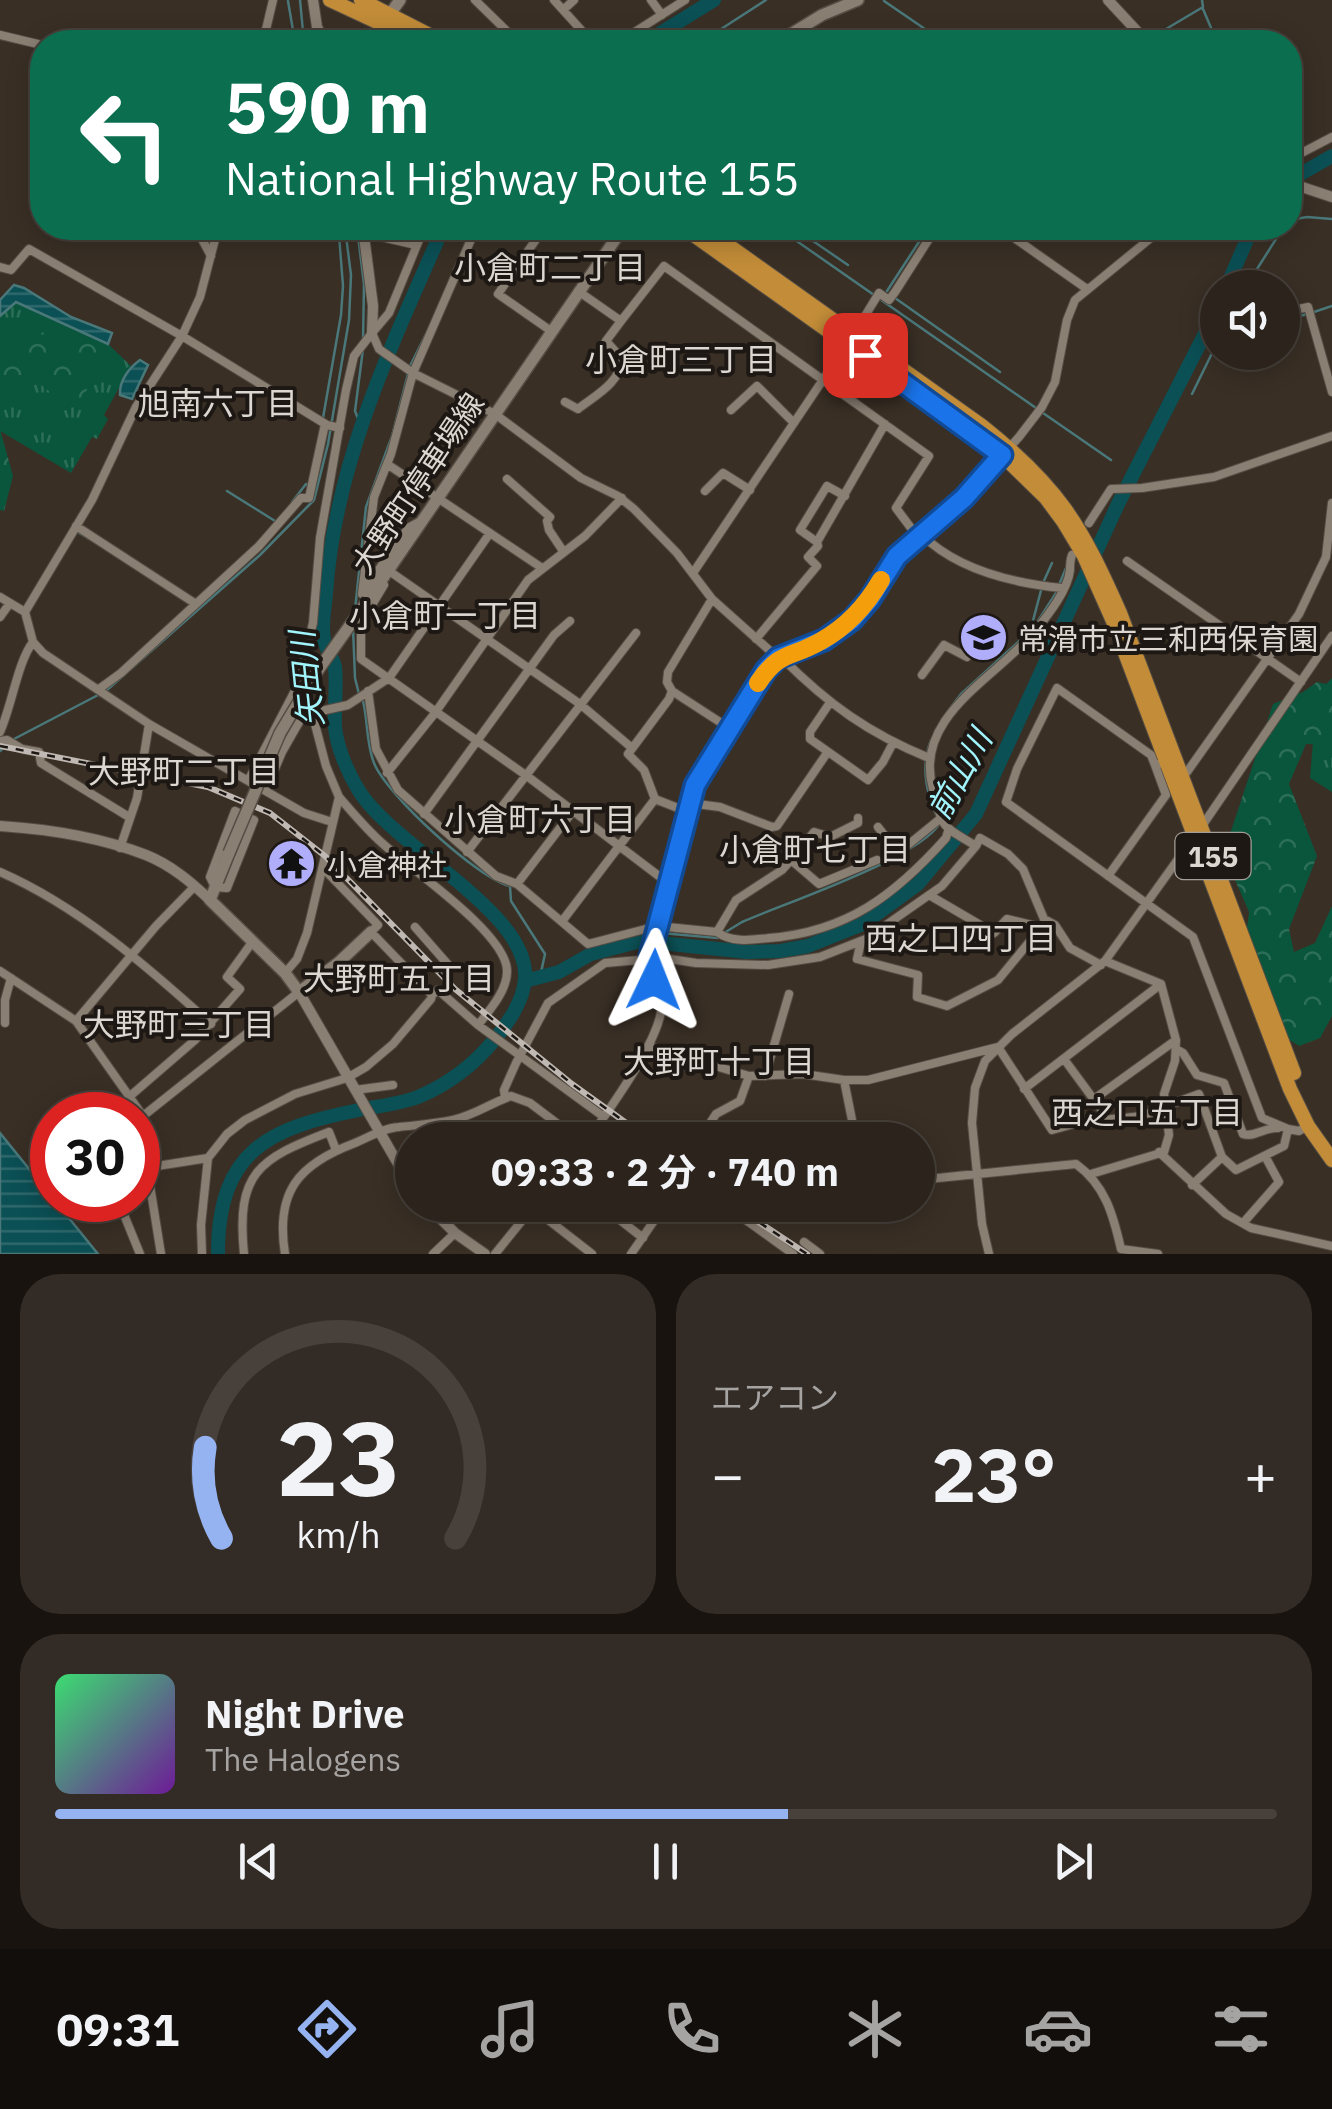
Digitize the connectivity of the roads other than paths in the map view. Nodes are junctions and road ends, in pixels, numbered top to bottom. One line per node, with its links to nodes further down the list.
1 (273, 0): 16 (street)
2 (312, 0): 17 (street)
3 (330, 0): 15 (highway)
4 (361, 0): 15 (highway)
5 (400, 0): 15 (main road)
6 (475, 0): 21 (street)
7 (554, 0): 13 (street)
8 (574, 0): 13 (street)
9 (652, 0): 14 (street)
10 (686, 0): 14 (street)
11 (858, 0): 24 (main road)
12 (1108, 0): 25 (street)
13 (563, 10): 22 (street)
14 (662, 15): 23 (street)
15 (387, 18): 18 (street); 19 (highway); 20 (highway)
16 (266, 30)
17 (319, 30)
18 (379, 30)
19 (404, 30)
20 (415, 30)
21 (506, 30)
22 (581, 30)
23 (638, 30)
24 (798, 30)
25 (1135, 30)
26 (0, 36): 27 (street)
27 (30, 42)
28 (1332, 137): 29 (street)
29 (1302, 153)
30 (1302, 189): 31 (street)
31 (1332, 196)
32 (202, 240): 46 (street)
33 (215, 240): 46 (street)
34 (364, 240): 53 (street)
35 (396, 240): 45 (street)
36 (419, 240): 45 (street)
37 (471, 240): 56 (street)
38 (536, 240): 52 (street)
39 (614, 240): 49 (main road, 大野町停車場線)
40 (702, 240): 55 (highway, 155)
41 (720, 240): 55 (highway, 155)
42 (928, 240): 55 (street)
43 (1017, 240): 48 (street)
44 (1148, 240): 48 (street)
45 (416, 246): 53 (street)
46 (211, 256): 54 (street)
47 (0, 267): 54 (street)
48 (1088, 290): 66 (street)
49 (578, 291): 51 (street); 52 (main road, 大野町停車場線)
50 (1300, 309): 58 (street)
51 (622, 321): 57 (street); 59 (street)
52 (551, 330): 61 (main road, 大野町停車場線)
53 (372, 333): 56 (street); 64 (street)
54 (182, 336): 64 (street); 77 (street)
55 (850, 339): 57 (street); 66 (highway, 155)
56 (412, 372): 61 (street); 67 (street)
57 (823, 380): 62 (street); 63 (street)
58 (1332, 392)
59 (565, 402)
60 (731, 410): 62 (street)
61 (495, 414): 72 (main road, 大野町停車場線); 73 (street)
62 (794, 423): 69 (street)
63 (885, 424): 71 (street); 79 (street)
64 (332, 426): 92 (street); 107 (street)
65 (1332, 436): 76 (street)
66 (1005, 451): 79 (street); 82 (highway, 155)
67 (388, 464): 72 (street); 75 (street)
68 (506, 479): 81 (street)
69 (750, 490): 70 (street); 86 (street)
70 (705, 491)
71 (845, 496): 80 (street); 80 (street)
72 (437, 497): 75 (main road, 大野町停車場線); 78 (street)
73 (622, 498): 81 (street); 86 (street)
74 (1332, 503): 104 (street)
75 (422, 519): 87 (street); 157 (main road, 大野町停車場線, bridge)
76 (1089, 523)
77 (76, 526): 92 (street); 94 (street)
78 (490, 533): 84 (street); 93 (street)
79 (919, 535): 88 (street); 103 (street)
80 (817, 542): 100 (street)
81 (563, 552): 84 (street)
82 (1082, 552): 85 (highway, 155); 88 (street)
83 (1127, 561): 104 (street)
84 (542, 568): 99 (street)
85 (1096, 571): 126 (highway, 155); 128 (highway, 155)
86 (693, 572): 90 (street)
87 (392, 573): 93 (street); 108 (street)
88 (1062, 588): 125 (street)
89 (0, 597): 91 (street)
90 (712, 599): 100 (street); 110 (street)
91 (10, 603): 94 (street); 95 (street)
92 (196, 604): 111 (street)
93 (440, 605): 99 (street); 108 (street)
94 (25, 612): 101 (street)
95 (0, 617)
96 (570, 621): 105 (street)
97 (636, 634): 113 (street)
98 (1332, 636): 109 (street)
99 (486, 638): 105 (street); 115 (street)
100 (756, 638): 103 (street)
101 (33, 642): 111 (street); 119 (street)
102 (967, 657): 106 (street)
103 (780, 658): 114 (street); 118 (street)
104 (1267, 658): 109 (street); 128 (street)
105 (529, 670): 113 (street); 120 (street)
106 (922, 675)
107 (302, 677): 116 (street); 130 (street)
108 (389, 678): 112 (street); 115 (street)
109 (1301, 682): 144 (street)
110 (672, 691): 118 (street); 123 (street)
111 (102, 692): 117 (street)
112 (368, 692): 116 (street); 127 (street)
113 (580, 704): 123 (street); 129 (street)
114 (830, 704): 122 (street); 124 (street)
115 (435, 712): 120 (street); 127 (street)
116 (314, 713): 131 (street); 132 (street)
117 (149, 724): 130 (street); 137 (street)
118 (729, 728): 134 (street)
119 (0, 732)
120 (476, 741): 129 (street); 136 (street)
121 (6, 742): 137 (street)
122 (893, 743): 124 (street); 125 (street)
123 (632, 748): 133 (street)
124 (827, 754): 134 (street)
125 (929, 758): 139 (street)
126 (1160, 764): 144 (highway, 155); 153 (street); 153 (street)
127 (387, 773): 136 (street)
128 (1181, 775): 144 (highway, 155)
129 (527, 776): 135 (street); 148 (street)
130 (249, 780): 131 (street)
131 (266, 790): 140 (street)
132 (339, 797): 140 (street); 184 (street)
133 (655, 800): 134 (street); 146 (street)
134 (689, 808): 154 (street)
135 (573, 811): 146 (street); 155 (street)
136 (424, 814): 148 (street)
137 (129, 817): 147 (street)
138 (858, 818): 149 (street)
139 (940, 818): 142 (street); 143 (street)
140 (332, 822): 151 (street)
141 (0, 826): 147 (street)
142 (878, 827)
143 (949, 832): 145 (street); 167 (street)
144 (1198, 832): 160 (street); 209 (highway, 155); 212 (highway, 155)
145 (974, 844): 158 (street); 161 (street)
146 (620, 846): 154 (street); 162 (street)
147 (120, 848): 156 (street)
148 (467, 852): 155 (street)
149 (791, 860): 150 (street); 167 (street)
150 (877, 860)
151 (323, 868): 166 (street); 175 (street)
152 (0, 872): 170 (street)
153 (1108, 876): 160 (street)
154 (668, 883): 164 (street)
155 (518, 884): 162 (street)
156 (195, 886): 159 (street); 170 (street)
157 (215, 886): 157 (street); 159 (main road, 大野町停車場線)
158 (929, 895): 165 (street); 169 (street)
159 (210, 900): 168 (main road)
160 (1147, 904): 172 (street); 210 (street)
161 (1044, 919): 165 (street); 172 (street)
162 (563, 920): 164 (street)
163 (416, 927): 173 (street)
164 (656, 928): 167 (street); 171 (street)
165 (1040, 929): 169 (street)
166 (371, 932): 178 (main road); 180 (street)
167 (717, 932)
168 (252, 940): 175 (main road); 183 (street)
169 (861, 942): 171 (street)
170 (130, 956): 181 (street); 183 (street)
171 (650, 958): 186 (street); 188 (street)
172 (1103, 964): 177 (street); 187 (street)
173 (452, 968)
174 (0, 971): 176 (street)
175 (285, 973): 178 (main road)
176 (11, 978): 181 (street); 182 (street)
177 (1161, 984): 185 (street); 189 (street)
178 (300, 992): 192 (street); 201 (street)
179 (789, 994): 191 (street)
180 (432, 995): 184 (street); 192 (street)
181 (76, 1021): 196 (street)
182 (5, 1022)
183 (211, 1024): 197 (street)
184 (478, 1025): 188 (street)
185 (1176, 1045): 200 (street); 202 (street); 210 (street)
186 (648, 1046): 190 (street); 203 (street)
187 (998, 1047): 193 (street); 195 (street); 221 (street)
188 (519, 1056): 199 (street); 203 (street)
189 (1064, 1059): 195 (street); 200 (street)
190 (749, 1076): 191 (street); 207 (street)
191 (765, 1076): 193 (street)
192 (348, 1078): 198 (street); 216 (street)
193 (844, 1080): 208 (street)
194 (392, 1085): 198 (street)
195 (1024, 1089): 204 (street)
196 (125, 1092)
197 (133, 1092)
198 (356, 1092): 211 (street)
199 (506, 1098): 205 (street); 211 (street)
200 (1094, 1099): 204 (street)
201 (160, 1104)
202 (1166, 1108): 204 (street); 214 (street); 217 (street)
203 (604, 1116): 206 (street)
204 (1104, 1119)
205 (554, 1122)
206 (600, 1122)
207 (711, 1122)
208 (852, 1122)
209 (1308, 1126): 210 (street); 219 (highway, 155)
210 (1288, 1129): 215 (street)
211 (378, 1130): 213 (street); 218 (street)
212 (1332, 1143)
213 (336, 1150): 242 (street); 243 (street)
214 (1160, 1152): 222 (street); 224 (street)
215 (1265, 1156): 217 (street); 233 (street)
216 (208, 1158): 220 (street); 241 (street)
217 (1222, 1158): 224 (street)
218 (395, 1159)
219 (1332, 1160)
220 (160, 1166)
221 (976, 1172): 222 (street); 223 (street); 251 (street)
222 (1091, 1174): 238 (street)
223 (935, 1178)
224 (1192, 1185): 233 (street)
225 (127, 1222): 239 (street)
226 (155, 1222): 240 (street)
227 (444, 1222): 234 (street)
228 (521, 1222): 246 (street)
229 (553, 1222): 247 (street)
230 (623, 1222): 235 (street)
231 (654, 1222): 235 (street)
232 (749, 1222): 249 (street)
233 (1244, 1222): 237 (street)
234 (455, 1233): 244 (street); 245 (street)
235 (644, 1238): 248 (street)
236 (804, 1242): 250 (street)
237 (1332, 1246)
238 (1121, 1251): 252 (street)
239 (140, 1254)
240 (161, 1254)
241 (202, 1254)
242 (244, 1254)
243 (285, 1254)
244 (433, 1254)
245 (486, 1254)
246 (495, 1254)
247 (592, 1254)
248 (631, 1254)
249 (793, 1254)
250 (820, 1254)
251 (989, 1254)
252 (1158, 1254)

